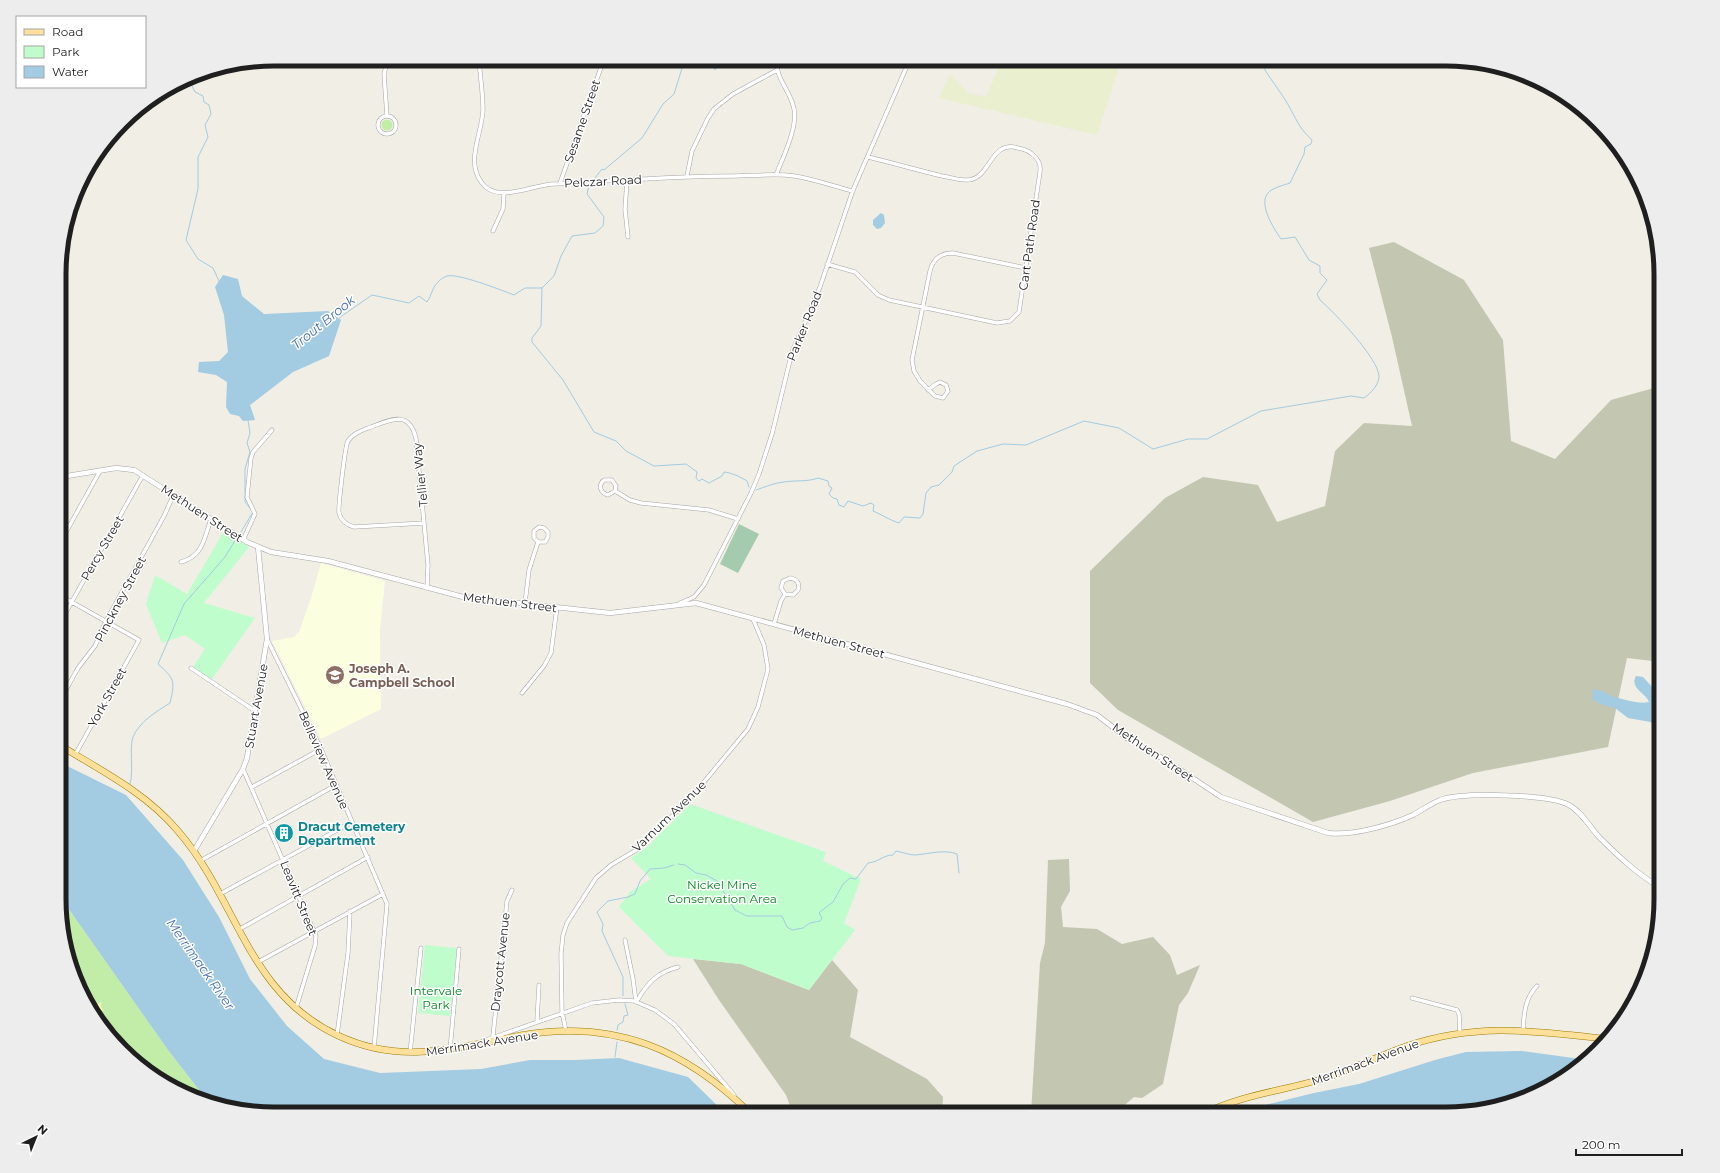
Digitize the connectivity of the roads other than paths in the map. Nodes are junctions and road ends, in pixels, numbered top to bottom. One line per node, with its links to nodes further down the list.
1 (386, 66): 7 (street)
2 (480, 66): 14 (street, Pelczar Road)
3 (602, 66): 12 (street, Sesame Street)
4 (777, 66): 6 (street)
5 (907, 66): 8 (street, Parker Road)
6 (777, 70): 9 (street); 10 (street)
7 (387, 116): 7 (street)
8 (868, 157): 13 (street, Parker Road); 18 (street, Cart Path Road)
9 (687, 176): 10 (street, Pelczar Road); 11 (street, Pelczar Road)
10 (776, 176): 13 (street, Pelczar Road)
11 (627, 181): 12 (street, Pelczar Road); 16 (street)
12 (560, 184): 14 (street, Pelczar Road)
13 (853, 190): 17 (street, Parker Road)
14 (504, 193): 15 (street)
15 (493, 231)
16 (628, 237)
17 (828, 264): 19 (street, Cart Path Road); 28 (street, Parker Road)
18 (1026, 268): 19 (street); 19 (street, Cart Path Road)
19 (923, 307): 20 (street)
20 (928, 390): 20 (street)
21 (272, 430): 31 (street)
22 (100, 471): 23 (street, Methuen Street); 24 (street, Methuen Street); 30 (street)
23 (143, 475): 26 (street, Methuen Street); 38 (street, Percy Street)
24 (66, 476)
25 (615, 491): 25 (street); 28 (street)
26 (173, 496): 27 (street, Methuen Street); 44 (street, Pinckney Street)
27 (211, 519): 31 (street, Methuen Street); 34 (street)
28 (738, 519): 40 (street, Parker Road)
29 (424, 523): 29 (street, Tellier Way); 35 (street, Tellier Way)
30 (66, 532)
31 (243, 540): 33 (street, Methuen Street)
32 (538, 542): 32 (street); 39 (street)
33 (258, 547): 35 (street, Methuen Street); 46 (street, Stuart Avenue)
34 (181, 562)
35 (427, 588): 39 (street, Methuen Street)
36 (785, 594): 36 (street); 45 (street)
37 (66, 599): 38 (street)
38 (71, 602): 42 (street, Percy Street); 44 (street)
39 (525, 603): 41 (street, Methuen Street)
40 (679, 604): 41 (street, Methuen Street); 43 (street, Methuen Street)
41 (557, 607): 49 (street)
42 (66, 612)
43 (753, 619): 45 (street, Methuen Street); 81 (street, Varnum Avenue)
44 (106, 622): 48 (street, Pinckney Street); 53 (street, York Street)
45 (774, 624): 63 (street, Methuen Street)
46 (267, 639): 50 (street, Stuart Avenue); 52 (street, Belleview Avenue)
47 (191, 668): 50 (street)
48 (66, 690)
49 (522, 693)
50 (255, 711): 54 (street, Stuart Avenue)
51 (66, 749): 53 (main road, Merrimack Avenue)
52 (320, 749): 55 (street, Belleview Avenue); 56 (street)
53 (75, 755): 59 (main road, Merrimack Avenue)
54 (243, 769): 56 (street, Leavitt Street); 59 (street, Stuart Avenue)
55 (336, 785): 57 (street, Belleview Avenue); 58 (street)
56 (252, 787): 58 (street, Leavitt Street)
57 (352, 822): 60 (street, Belleview Avenue); 61 (street)
58 (268, 823): 61 (street, Leavitt Street); 62 (street)
59 (194, 851): 62 (main road, Merrimack Avenue)
60 (368, 857): 65 (street, Belleview Avenue); 67 (street)
61 (283, 860): 66 (street); 67 (street, Leavitt Street)
62 (200, 861): 66 (main road, Merrimack Avenue)
63 (1654, 883)
64 (512, 890): 87 (street, Draycott Avenue)
65 (383, 894): 68 (street); 90 (street, Belleview Avenue)
66 (219, 895): 69 (main road, Merrimack Avenue)
67 (299, 896): 69 (street); 70 (street, Leavitt Street)
68 (350, 911): 70 (street); 86 (street)
69 (238, 930): 74 (main road, Merrimack Avenue)
70 (314, 931): 74 (street); 80 (street, Leavitt Street)
71 (624, 940): 79 (street)
72 (421, 948): 92 (street)
73 (460, 949): 91 (street)
74 (257, 963): 80 (main road, Merrimack Avenue)
75 (678, 967): 79 (street)
76 (539, 984): 82 (street)
77 (1537, 986): 83 (street)
78 (1412, 998): 85 (street)
79 (636, 1002): 81 (street); 93 (street)
80 (296, 1009): 86 (main road, Merrimack Avenue)
81 (562, 1012): 82 (street); 84 (street, Varnum Avenue)
82 (537, 1021): 87 (street)
83 (1522, 1030): 85 (main road, Merrimack Avenue); 88 (main road, Merrimack Avenue)
84 (566, 1031): 89 (main road, Merrimack Avenue); 93 (main road, Merrimack Avenue)
85 (1460, 1033): 94 (main road, Merrimack Avenue)
86 (337, 1035): 90 (main road, Merrimack Avenue)
87 (493, 1036): 89 (street)
88 (1600, 1038)
89 (473, 1045): 91 (main road, Merrimack Avenue)
90 (374, 1048): 92 (main road, Merrimack Avenue)
91 (450, 1050): 92 (main road, Merrimack Avenue)
92 (410, 1053)
93 (744, 1106)
94 (1220, 1107)

